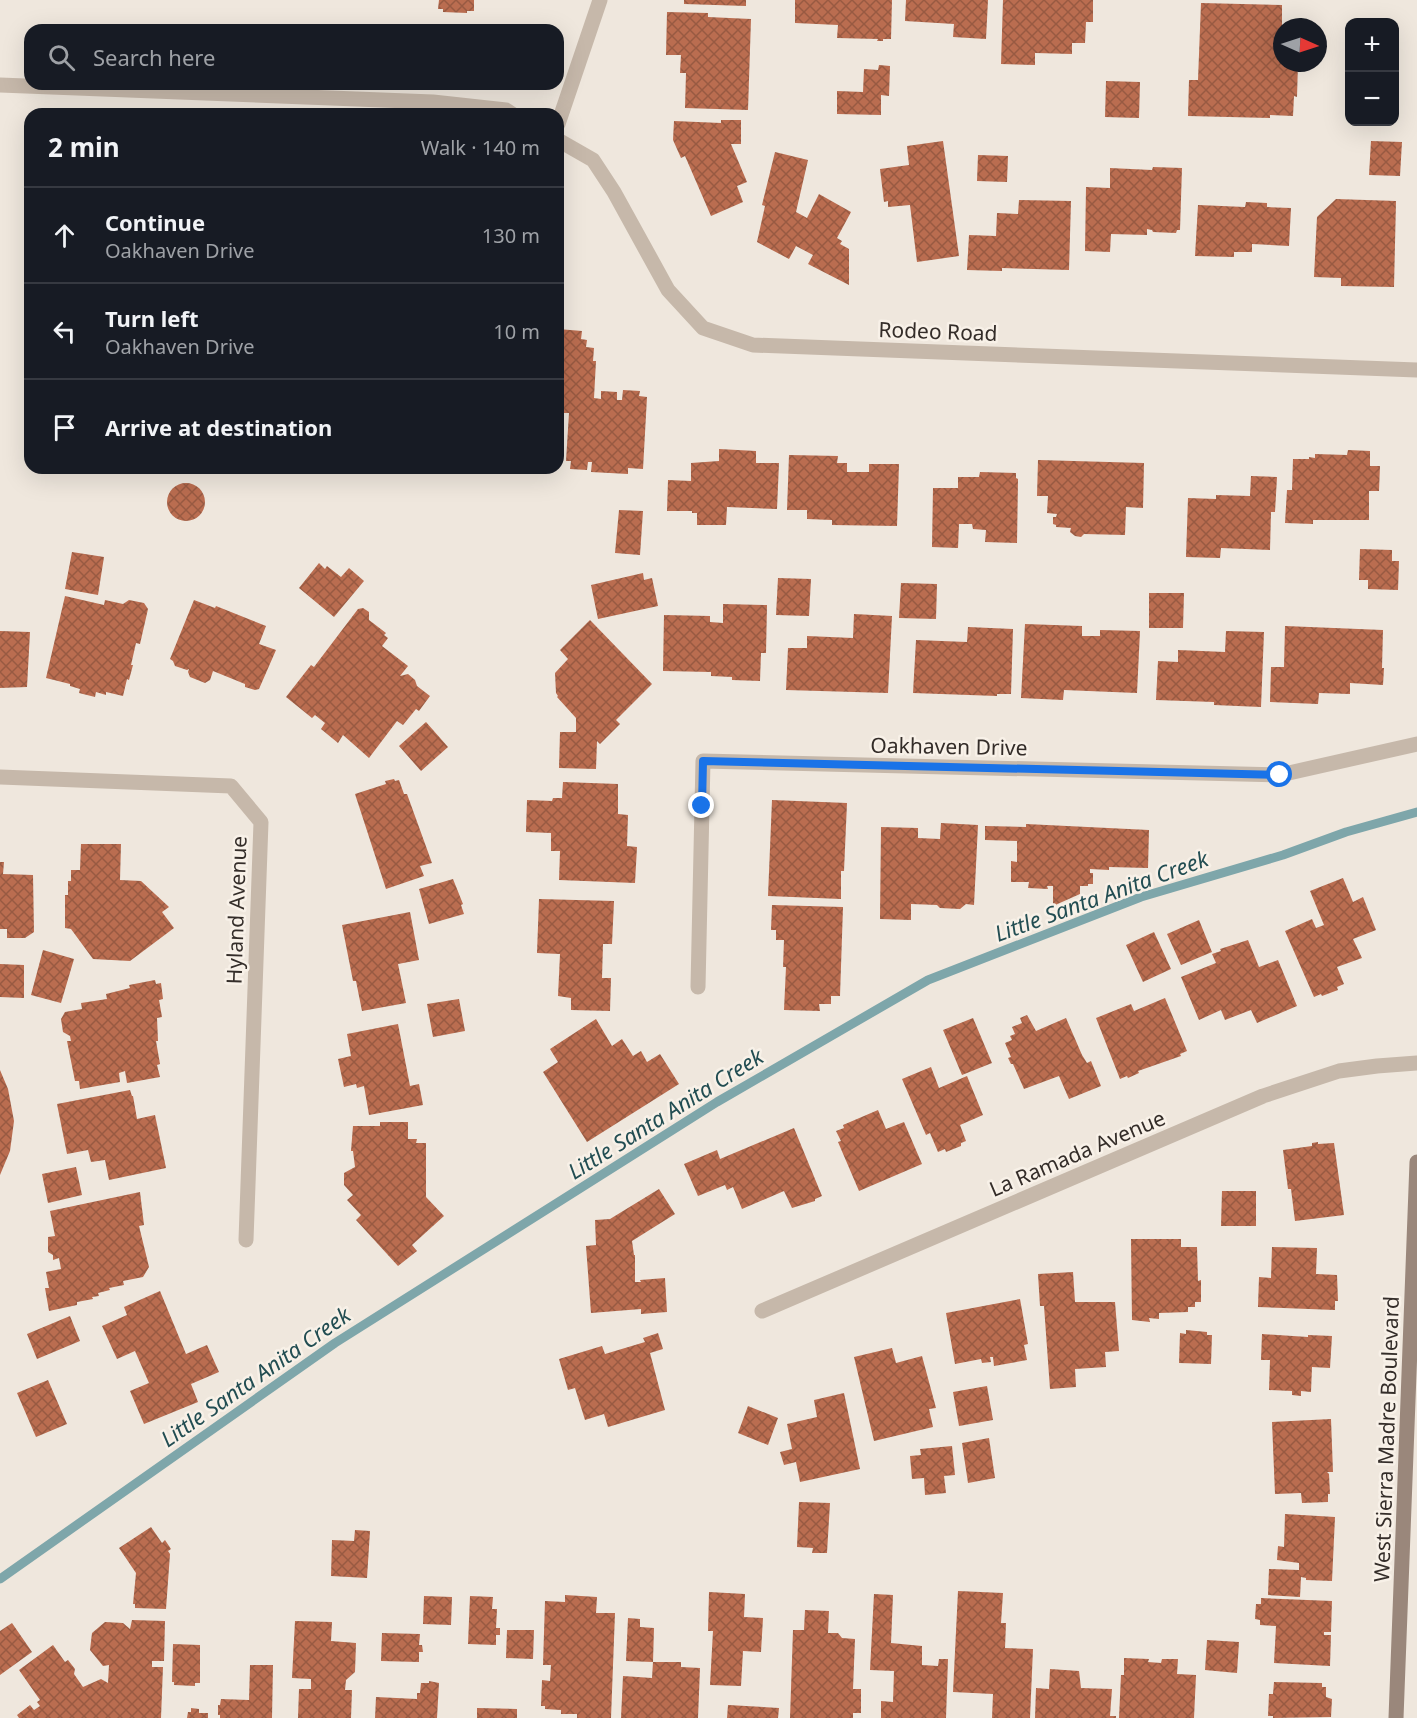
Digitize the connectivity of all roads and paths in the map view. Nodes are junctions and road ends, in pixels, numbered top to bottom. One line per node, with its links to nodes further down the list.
1 (600, 0): 6 (street)
2 (0, 85): 3 (street)
3 (24, 86)
4 (127, 90): 5 (street)
5 (482, 108)
6 (563, 108)
7 (564, 143): 8 (street, Rodeo Road)
8 (1417, 370)
9 (1417, 744): 11 (street, Oakhaven Drive)
10 (0, 777): 14 (street, Hyland Avenue)
11 (698, 987)
12 (1417, 1063): 16 (street, La Ramada Avenue)
13 (1417, 1162): 15 (street, West Sierra Madre Boulevard)
14 (246, 1240)
15 (1415, 1280): 17 (street, West Sierra Madre Boulevard)
16 (762, 1311)
17 (1396, 1718)

